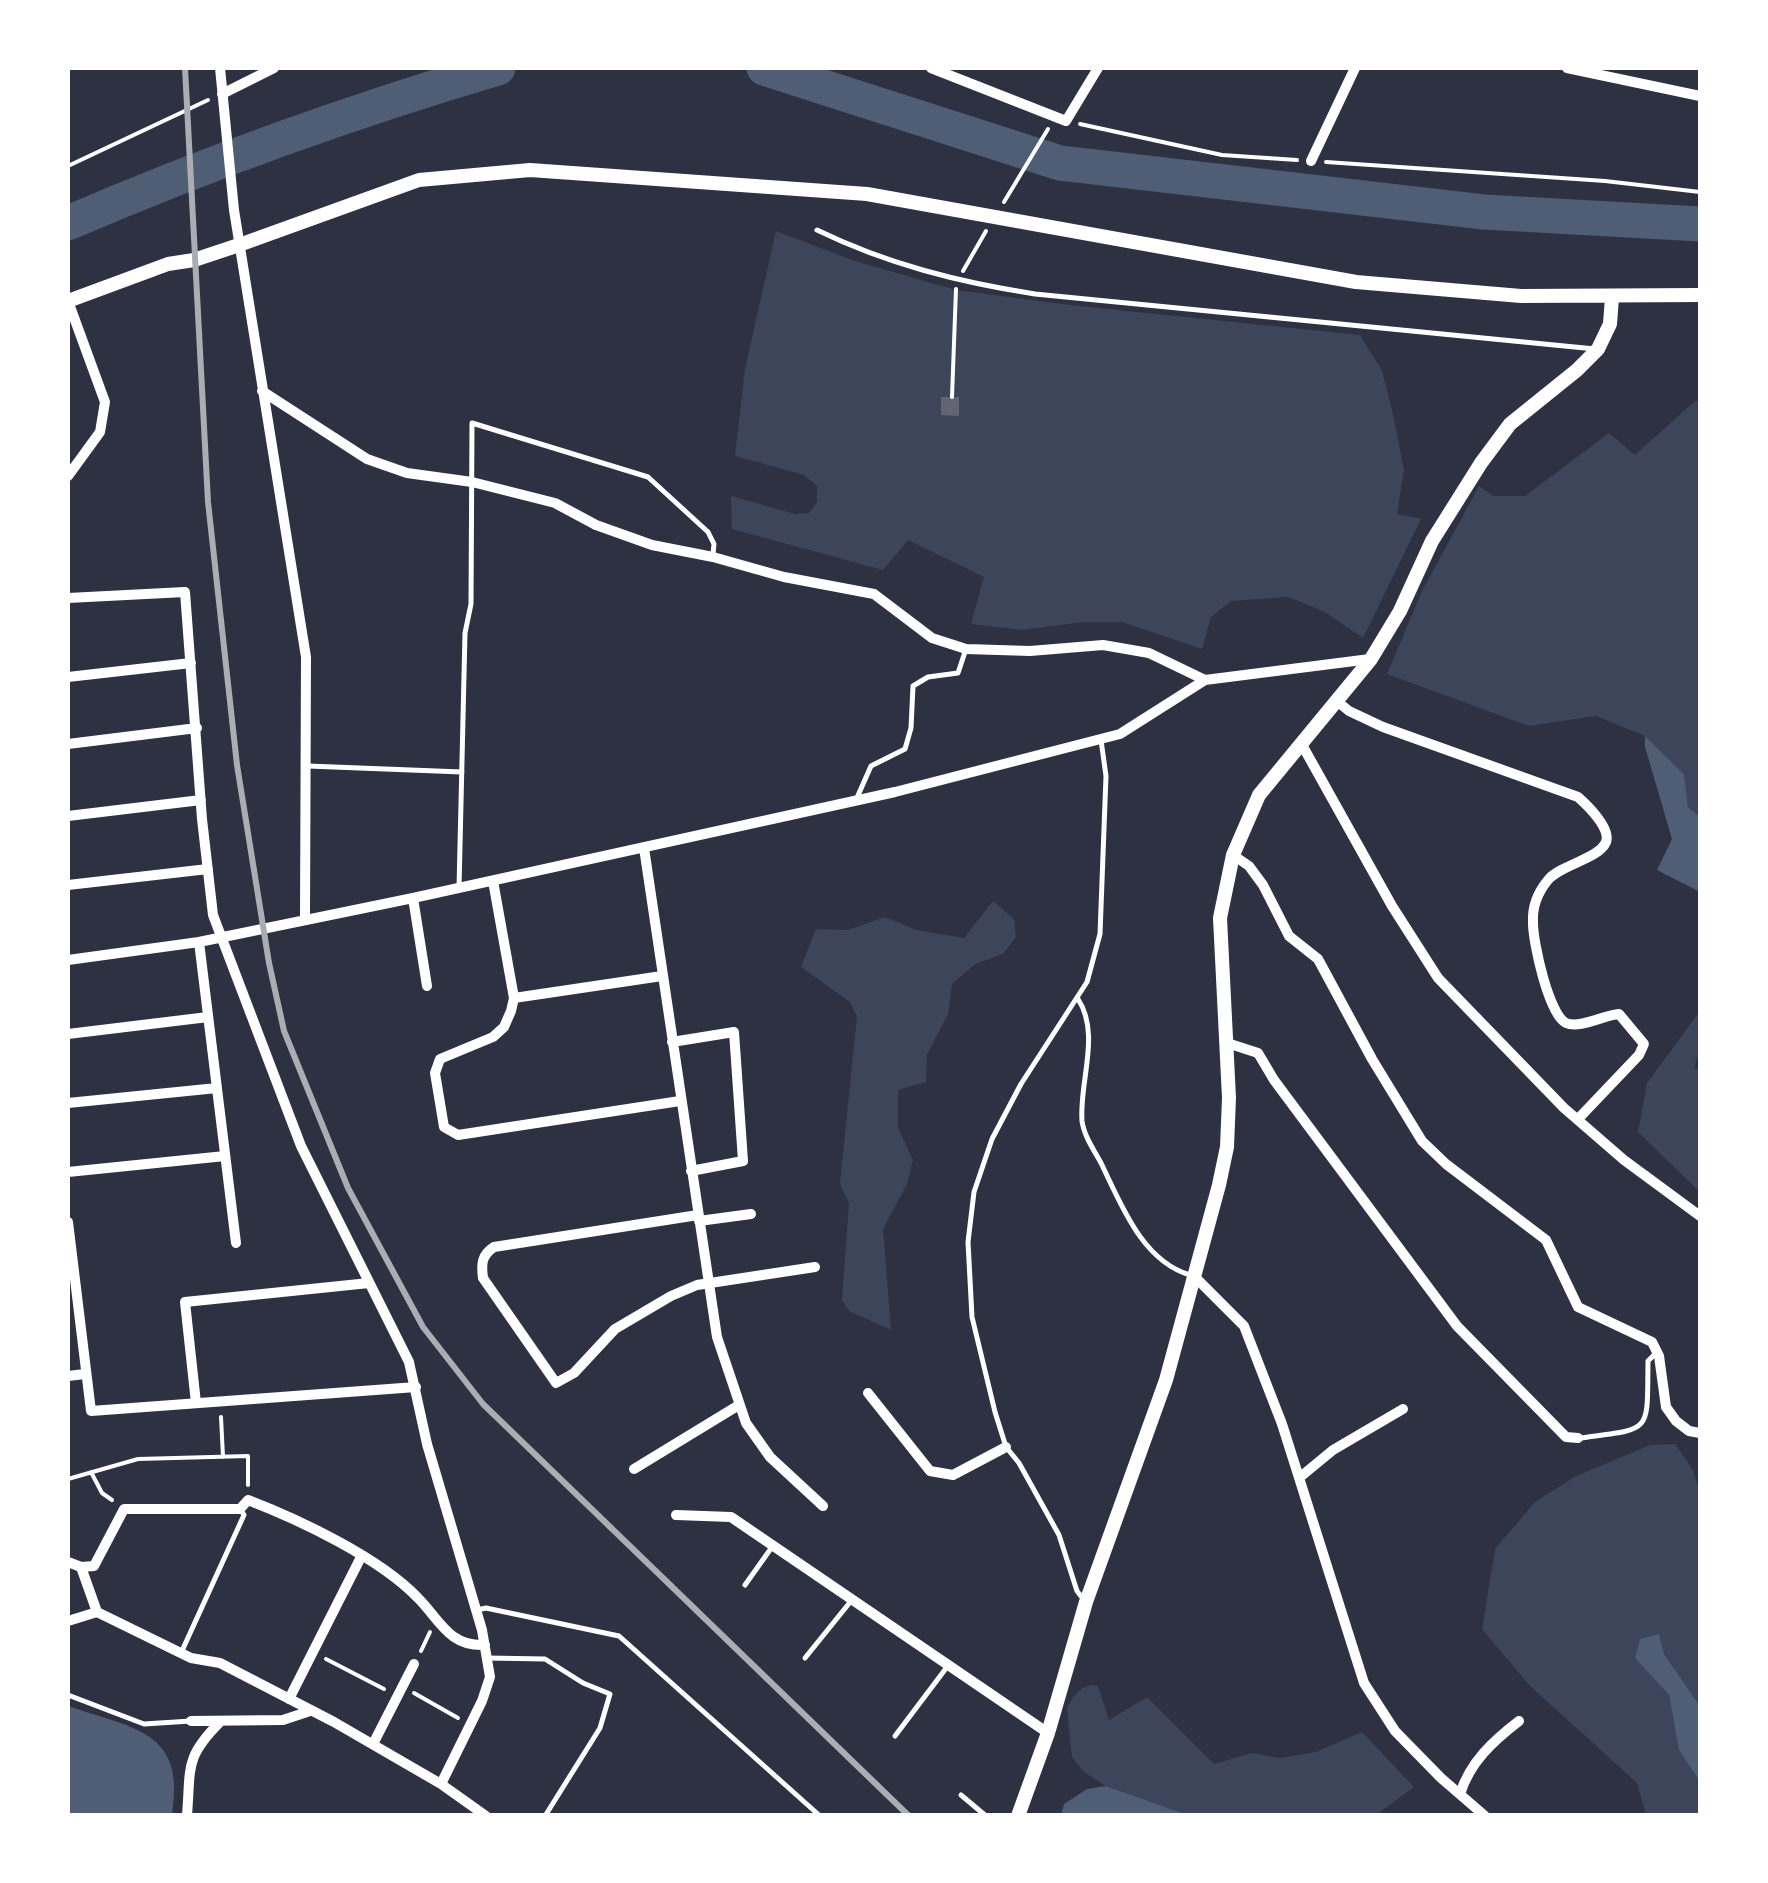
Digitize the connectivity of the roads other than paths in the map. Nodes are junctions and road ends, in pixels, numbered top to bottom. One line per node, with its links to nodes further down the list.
1 (220, 68): 8 (street)
2 (274, 68): 8 (street)
3 (931, 68): 4 (street)
4 (1098, 68)
5 (1355, 68): 9 (street)
6 (1568, 68): 7 (street)
7 (1700, 96)
8 (222, 99): 11 (street)
9 (1310, 161)
10 (816, 230): 15 (lane)
11 (240, 245): 13 (street); 14 (street); 16 (street)
12 (1700, 295): 13 (street)
13 (1612, 297): 15 (street)
14 (68, 301): 17 (street)
15 (1598, 349): 22 (street)
16 (262, 392): 18 (street); 31 (street)
17 (68, 476)
18 (472, 482): 19 (street); 19 (lane); 32 (lane)
19 (713, 557): 21 (street)
20 (68, 598): 23 (street)
21 (966, 649): 25 (street); 34 (lane)
22 (1371, 659): 25 (street); 26 (street)
23 (191, 663): 24 (street); 27 (street)
24 (68, 678)
25 (1206, 680): 28 (street)
26 (1338, 702): 30 (street); 58 (street)
27 (197, 728): 29 (street); 33 (street)
28 (1102, 740): 34 (street); 50 (lane)
29 (68, 744)
30 (1302, 744): 37 (street); 58 (street)
31 (305, 766): 32 (lane); 43 (street)
32 (462, 772): 41 (lane)
33 (201, 800): 35 (street); 38 (street)
34 (856, 801): 36 (street)
35 (68, 816)
36 (644, 848): 39 (street); 47 (street)
37 (1233, 855): 54 (street); 71 (street)
38 (208, 869): 40 (street); 44 (street)
39 (493, 882): 41 (street); 49 (street)
40 (68, 885)
41 (459, 889): 42 (street)
42 (413, 898): 43 (street); 48 (street)
43 (305, 919): 44 (street)
44 (225, 936): 45 (street); 69 (street)
45 (199, 942): 46 (street); 51 (street)
46 (68, 960)
47 (662, 976): 49 (street); 53 (street)
48 (427, 986)
49 (514, 998): 56 (street)
50 (1077, 998): 68 (lane); 81 (lane)
51 (208, 1017): 52 (street); 55 (street)
52 (68, 1034)
53 (672, 1042): 56 (street); 60 (street)
54 (1226, 1044): 68 (street); 80 (street)
55 (217, 1088): 57 (street); 59 (street)
56 (680, 1101): 60 (street)
57 (68, 1104)
58 (1578, 1119): 63 (street)
59 (225, 1156): 61 (street); 66 (street)
60 (691, 1170): 64 (street)
61 (68, 1172)
62 (752, 1214): 64 (street)
63 (1700, 1216)
64 (698, 1218): 70 (street); 70 (street)
65 (68, 1222): 72 (street)
66 (236, 1243)
67 (816, 1267): 70 (street)
68 (1193, 1276): 83 (street); 93 (street)
69 (369, 1283): 74 (street); 76 (street)
70 (709, 1284): 77 (street)
71 (1657, 1352): 79 (street); 80 (lane)
72 (85, 1374): 73 (street); 76 (street)
73 (68, 1376)
74 (416, 1387): 76 (street); 94 (street)
75 (868, 1393): 81 (street)
76 (196, 1403)
77 (739, 1405): 82 (street); 85 (street)
78 (1404, 1410): 83 (street)
79 (1700, 1433)
80 (1578, 1438)
81 (1006, 1448): 93 (lane)
82 (634, 1468)
83 (1299, 1478): 113 (street)
84 (244, 1504): 88 (street); 90 (street); 98 (lane)
85 (823, 1506)
86 (676, 1515): 87 (street)
87 (774, 1544): 91 (lane); 92 (street)
88 (360, 1556): 97 (street); 103 (street)
89 (68, 1562): 90 (street)
90 (81, 1566): 95 (street)
91 (744, 1585)
92 (852, 1598): 99 (lane); 101 (street)
93 (1086, 1602): 108 (street)
94 (477, 1610): 97 (street); 117 (lane)
95 (97, 1612): 96 (street); 98 (street)
96 (68, 1621)
97 (486, 1652): 111 (street); 116 (lane)
98 (181, 1653): 103 (street)
99 (805, 1658)
100 (414, 1664): 110 (street)
101 (948, 1664): 108 (street); 109 (lane)
102 (68, 1695): 105 (lane)
103 (288, 1699): 104 (street)
104 (310, 1711): 106 (street); 110 (street)
105 (191, 1721): 106 (street)
106 (220, 1721): 114 (street)
107 (1519, 1721): 113 (street)
108 (1048, 1732): 119 (street)
109 (896, 1736)
110 (373, 1744): 111 (street)
111 (441, 1784): 115 (street)
112 (961, 1794): 118 (lane)
113 (1460, 1794): 120 (street)
114 (187, 1816)
115 (486, 1816)
116 (545, 1816)
117 (820, 1816)
118 (986, 1816)
119 (1018, 1816)
120 (1486, 1816)

